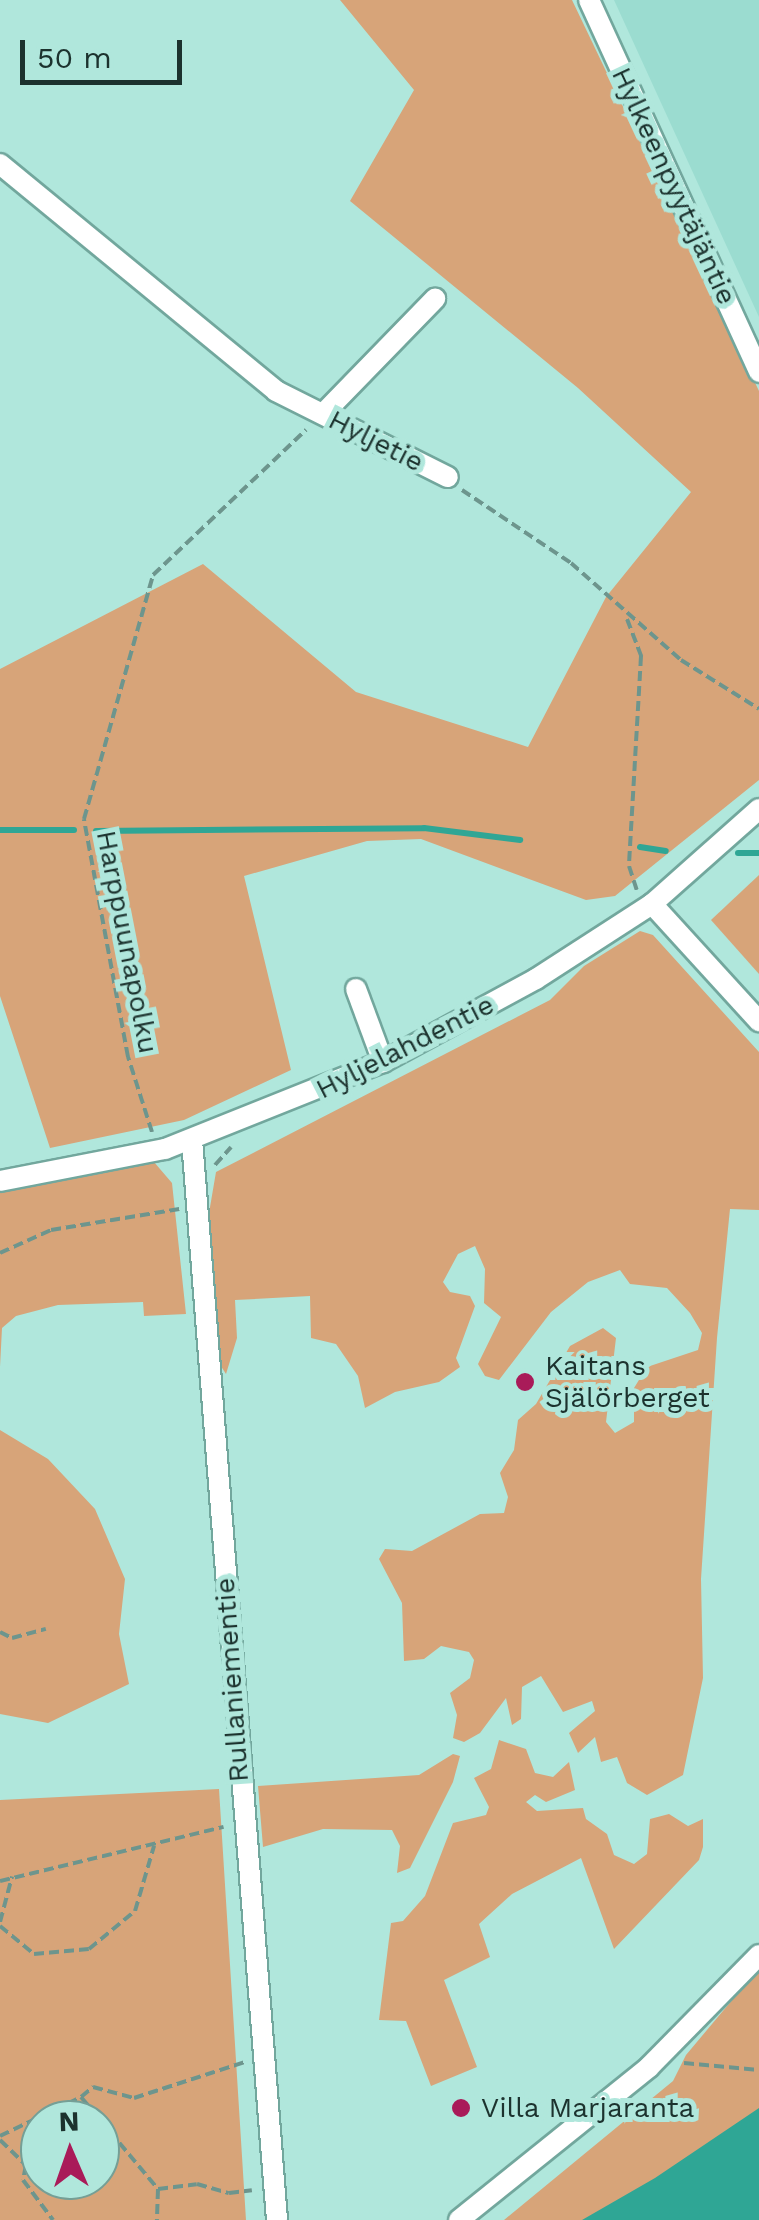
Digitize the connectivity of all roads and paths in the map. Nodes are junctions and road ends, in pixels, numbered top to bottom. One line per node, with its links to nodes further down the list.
1 (589, 0): 4 (street, Hylkeenpyytäjäntie)
2 (0, 164): 5 (street, Hyljetie)
3 (435, 299): 5 (street)
4 (759, 372)
5 (323, 414): 6 (street, Hyljetie); 17 (path, Harppuunapolku)
6 (448, 477): 7 (path, Hyljetie)
7 (628, 619): 8 (path, Hyljetie); 12 (path)
8 (759, 709)
9 (759, 810): 12 (street, Hyljelahdentie)
10 (654, 880): 12 (path)
11 (631, 898): 12 (path)
12 (645, 898): 14 (street); 15 (street, Hyljelahdentie)
13 (356, 989): 15 (street)
14 (759, 1021)
15 (383, 1062): 19 (street, Hyljelahdentie)
16 (162, 1134): 17 (path)
17 (154, 1136): 18 (path)
18 (136, 1140)
19 (192, 1140): 21 (street, Rullaniementie); 22 (street, Hyljelahdentie)
20 (240, 1141): 21 (path)
21 (196, 1171): 23 (street, Rullaniementie)
22 (0, 1181)
23 (198, 1208): 24 (path); 27 (street, Rullaniementie)
24 (0, 1254)
25 (46, 1630): 26 (path)
26 (0, 1632)
27 (242, 1823): 28 (path); 42 (street, Rullaniementie)
28 (154, 1846): 29 (path); 31 (path)
29 (12, 1876): 30 (path); 31 (path)
30 (0, 1881)
31 (0, 1924)
32 (759, 1955): 43 (street)
33 (250, 2060): 36 (path)
34 (676, 2062): 35 (path)
35 (759, 2070)
36 (81, 2097): 37 (path); 39 (path)
37 (0, 2138): 40 (path)
38 (260, 2188): 39 (path)
39 (158, 2189): 41 (path)
40 (53, 2220)
41 (157, 2220)
42 (277, 2220)
43 (459, 2220)

